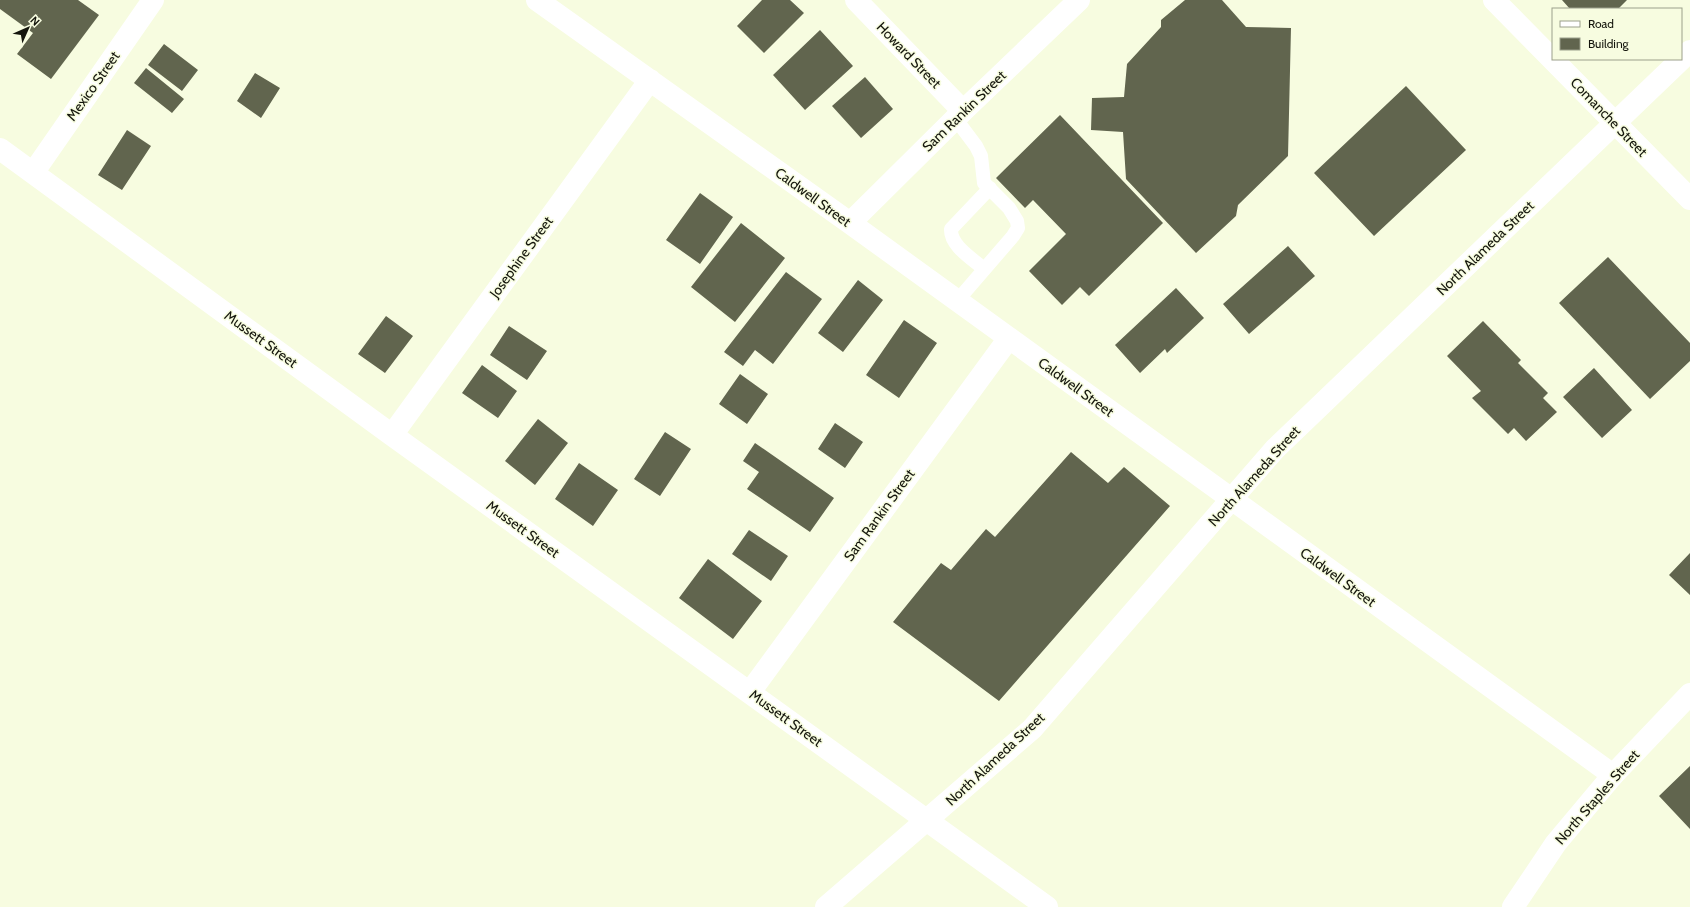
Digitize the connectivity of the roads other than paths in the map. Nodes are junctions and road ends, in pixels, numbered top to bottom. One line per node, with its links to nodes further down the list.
1 (153, 0): 15 (street, Mexico Street)
2 (537, 0): 11 (street, Caldwell Street)
3 (856, 0): 12 (street, Howard Street)
4 (1079, 0): 12 (street, Sam Rankin Street)
5 (1494, 0): 8 (street, Comanche Street)
6 (1690, 50): 7 (street, North Alameda Street)
7 (1682, 58)
8 (1552, 59)
9 (1553, 60): 13 (street, Comanche Street)
10 (1680, 60): 13 (street, North Alameda Street)
11 (650, 80): 18 (street, Caldwell Street); 22 (street, Josephine Street)
12 (959, 115): 16 (lane); 18 (street, Sam Rankin Street)
13 (1615, 123): 17 (street, Comanche Street); 23 (street, North Alameda Street)
14 (0, 149): 15 (street, Mussett Street)
15 (33, 173): 22 (street, Mussett Street)
16 (990, 188): 19 (lane); 19 (lane)
17 (1690, 199)
18 (850, 223): 20 (street, Caldwell Street)
19 (984, 269): 20 (lane)
20 (957, 301): 21 (street, Caldwell Street)
21 (1008, 338): 23 (street, Caldwell Street); 24 (street, Sam Rankin Street)
22 (392, 435): 24 (street, Mussett Street)
23 (1232, 500): 26 (street, Caldwell Street); 27 (street, North Alameda Street)
24 (750, 692): 27 (street, Mussett Street)
25 (1690, 694): 26 (street, North Staples Street)
26 (1613, 775): 30 (street, North Staples Street)
27 (928, 820): 28 (street, North Alameda Street); 29 (street, Mussett Street)
28 (826, 907)
29 (1047, 907)
30 (1513, 907)

